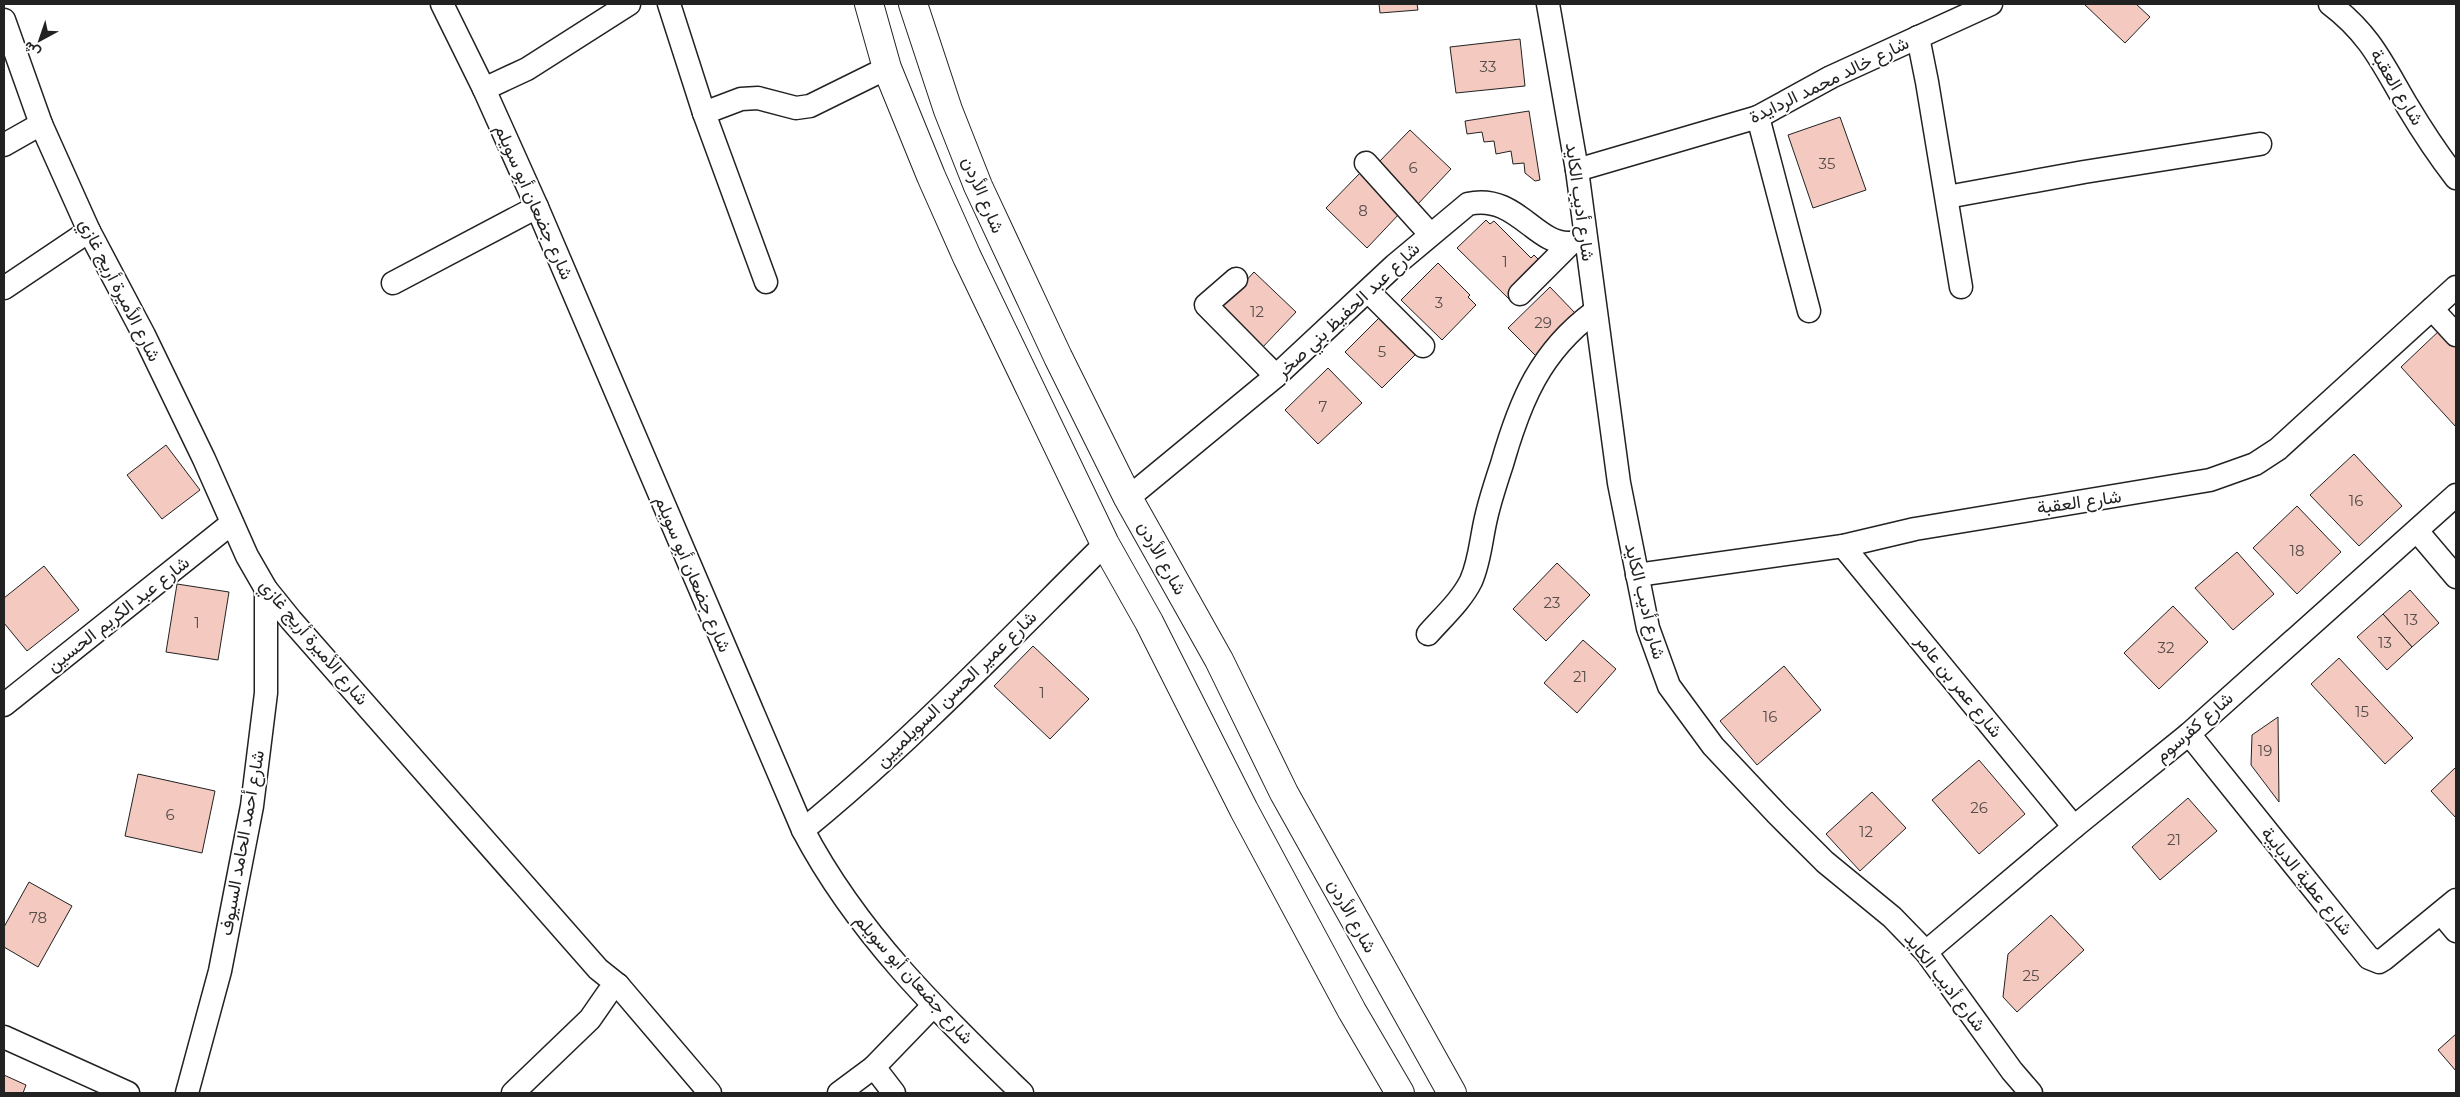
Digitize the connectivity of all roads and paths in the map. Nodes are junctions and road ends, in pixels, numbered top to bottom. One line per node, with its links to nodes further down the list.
1 (442, 4): 12 (street, شارع جضعان أبو سويلم)
2 (629, 4): 12 (street)
3 (669, 4): 13 (street)
4 (869, 4): 11 (highway)
5 (913, 4): 41 (highway, شارع الأردن)
6 (1548, 4): 19 (street, شارع أديب الكايد)
7 (1991, 4): 10 (street, شارع خالد محمد الردايدة)
8 (2330, 4): 20 (street, شارع العقبة)
9 (4, 20): 15 (street, شارع الأميرة أريج غازي)
10 (1918, 37): 14 (street, شارع خالد محمد الردايدة); 21 (street)
11 (887, 68): 13 (street); 44 (highway)
12 (484, 89): 22 (street, شارع جضعان أبو سويلم)
13 (704, 113): 27 (street)
14 (1758, 117): 19 (street, شارع خالد محمد الردايدة); 35 (street)
15 (41, 124): 17 (street); 23 (street, شارع الأميرة أريج غازي)
16 (2260, 144): 21 (street)
17 (4, 146)
18 (1366, 163): 24 (street)
19 (1577, 170): 25 (street, شارع أديب الكايد)
20 (2456, 178)
21 (1946, 197): 29 (street)
22 (537, 207): 28 (street); 53 (street, شارع جضعان أبو سويلم)
23 (89, 230): 30 (street); 42 (street, شارع الأميرة أريج غازي)
24 (1430, 234): 25 (street, شارع عبد الحفيظ بني صخر); 32 (street, شارع عبد الحفيظ بني صخر)
25 (1578, 240): 33 (street); 36 (street, شارع أديب الكايد)
26 (1236, 279): 39 (street)
27 (766, 282)
28 (393, 283)
29 (1961, 287)
30 (4, 288)
31 (2456, 288): 34 (street, شارع العقبة)
32 (1369, 292): 38 (street); 39 (street, شارع عبد الحفيظ بني صخر)
33 (1520, 294)
34 (2432, 309): 37 (street); 45 (street, شارع العقبة)
35 (1809, 311)
36 (1594, 312): 46 (street, شارع أديب الكايد); 49 (street)
37 (2456, 335)
38 (1423, 346)
39 (1276, 376): 41 (street, شارع عبد الحفيظ بني صخر)
40 (2456, 495): 43 (street, شارع كفرسوم)
41 (1128, 498): 69 (highway, شارع الأردن)
42 (232, 523): 48 (street, شارع الأميرة أريج غازي); 50 (street, شارع عبد الكريم الحسين)
43 (2417, 531): 47 (street); 51 (street, شارع كفرسوم)
44 (1105, 544): 53 (street, شارع عمير الحسن السويلميين); 68 (highway)
45 (1843, 546): 46 (street, شارع العقبة); 52 (street, شارع عمر بن عامر)
46 (1637, 575): 56 (street, شارع أديب الكايد)
47 (2456, 577)
48 (266, 589): 57 (street, شارع الأميرة أريج غازي); 62 (street, شارع أحمد الحامد السيوف)
49 (1428, 634)
50 (7, 695)
51 (2189, 734): 52 (street, شارع كفرسوم); 54 (street, شارع عطية الدبايبة)
52 (2074, 827): 56 (street, شارع كفرسوم)
53 (803, 830): 58 (street, شارع جضعان أبو سويلم)
54 (2449, 906): 55 (street)
55 (2456, 931)
56 (1926, 952): 70 (street, شارع أديب الكايد)
57 (618, 985): 63 (street); 64 (street, شارع الأميرة أريج غازي)
58 (933, 1006): 60 (street); 67 (street, شارع جضعان أبو سويلم)
59 (4, 1037): 61 (street)
60 (874, 1067): 65 (street); 66 (street)
61 (128, 1093)
62 (187, 1093)
63 (513, 1093)
64 (710, 1093)
65 (839, 1093)
66 (894, 1093)
67 (1022, 1093)
68 (1400, 1093)
69 (1452, 1093)
70 (2031, 1093)

